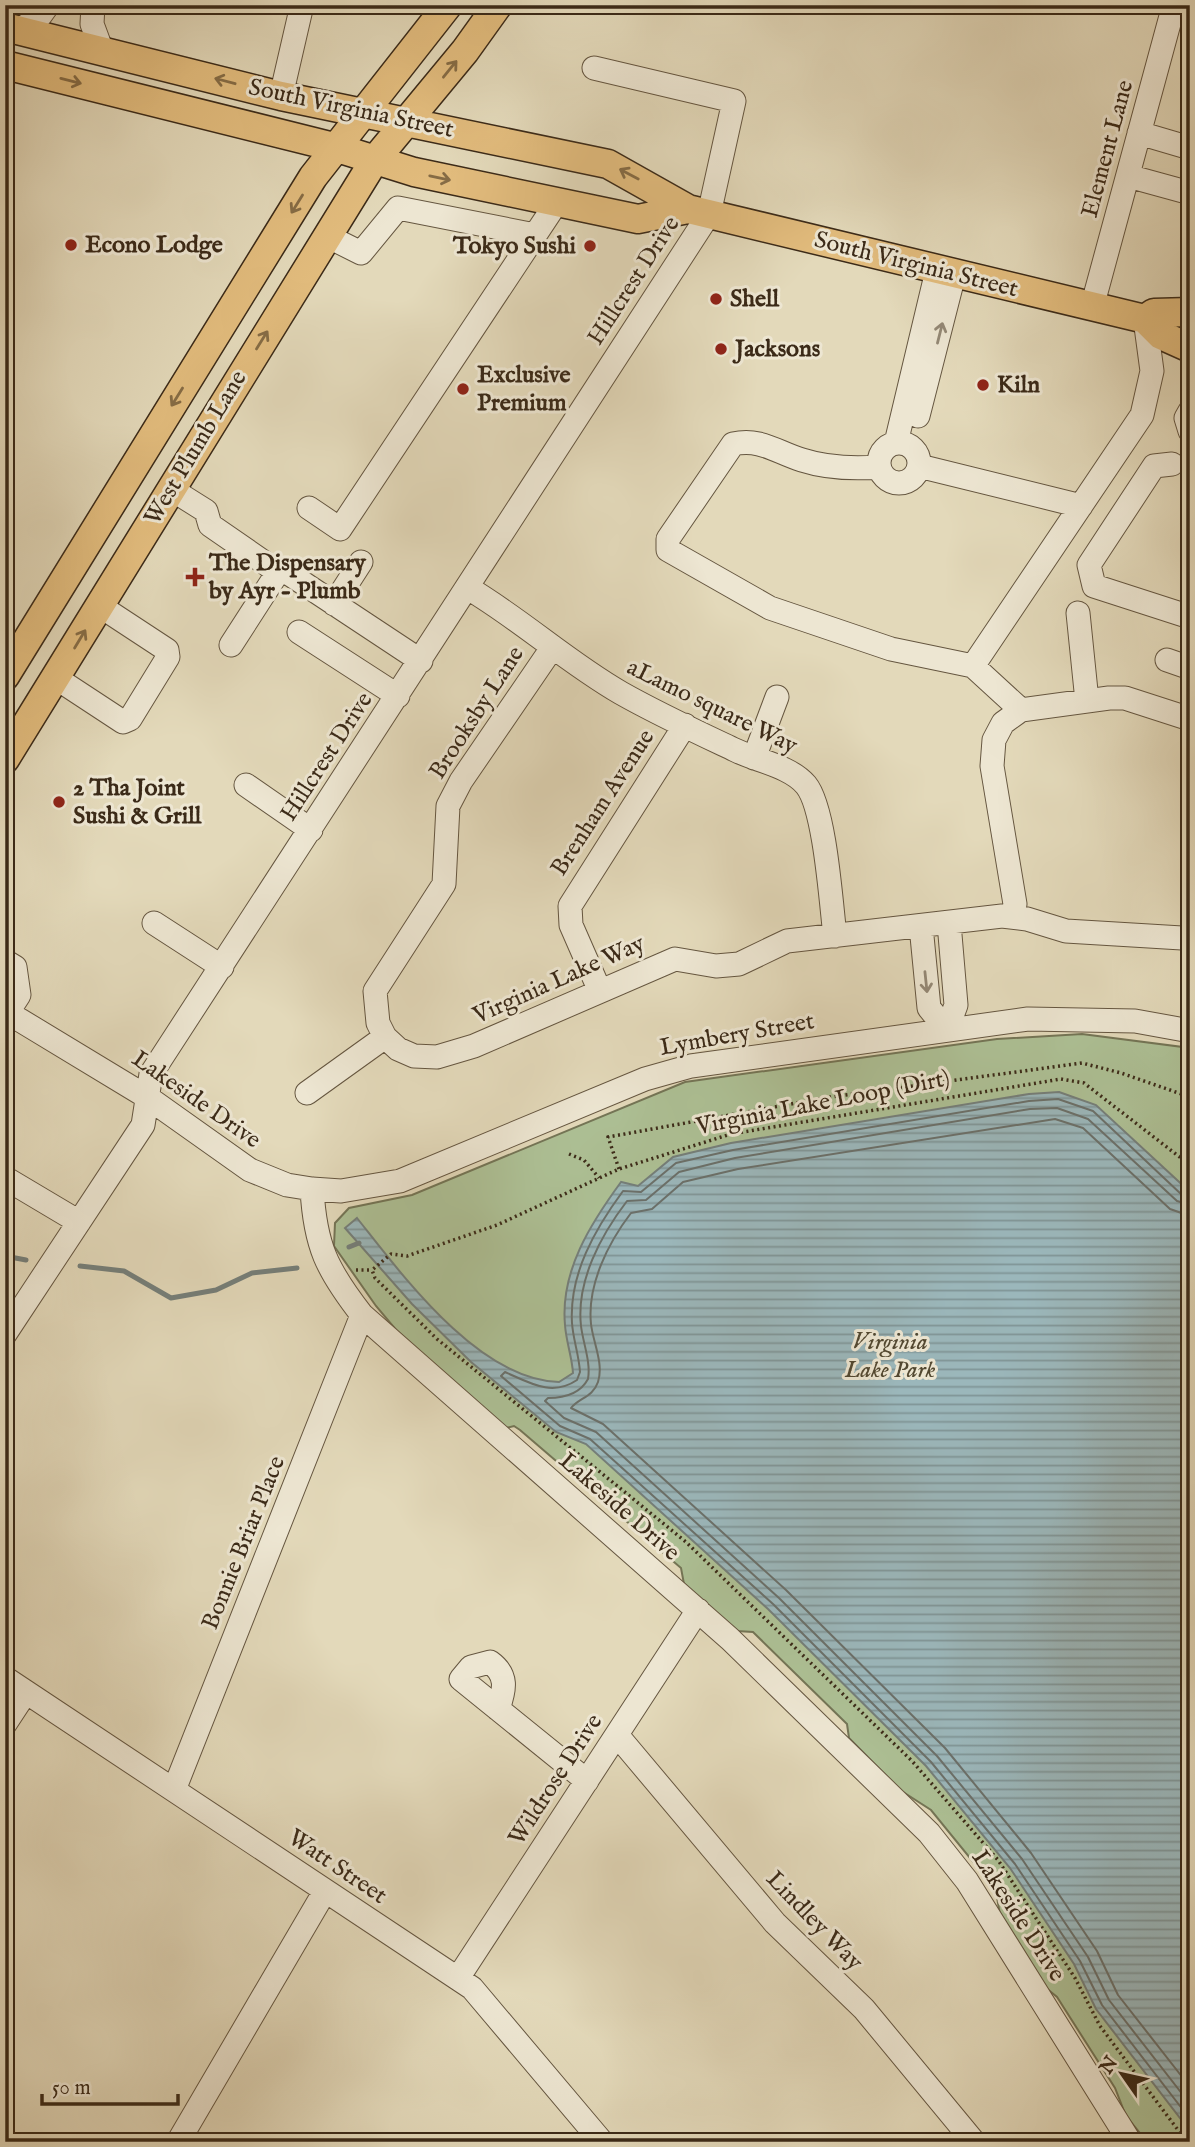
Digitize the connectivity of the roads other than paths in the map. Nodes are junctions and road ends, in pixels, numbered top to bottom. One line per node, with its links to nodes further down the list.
1 (48, 5): 7 (street)
2 (93, 5): 8 (street)
3 (302, 5): 11 (street)
4 (448, 5): 12 (main road, West Plumb Lane)
5 (498, 5): 14 (main road, West Plumb Lane, one-way to 5)
6 (1174, 5): 13 (street, Element Lane)
7 (12, 29): 8 (main road, South Virginia Street)
8 (102, 51): 11 (main road, South Virginia Street, one-way to 8)
9 (5, 65): 12 (main road, South Virginia Street, one-way to 12)
10 (594, 68): 19 (street)
11 (281, 96): 12 (main road, South Virginia Street)
12 (348, 129): 14 (main road, South Virginia Street); 14 (main road, South Virginia Street); 49 (main road, West Plumb Lane, one-way to 49)
13 (1139, 132): 15 (street); 16 (street, Element Lane)
14 (391, 141): 18 (main road, South Virginia Street, one-way to 18); 19 (main road, South Virginia Street, one-way to 14); 21 (main road, West Plumb Lane)
15 (1190, 148)
16 (1128, 176): 17 (street); 23 (street, Element Lane)
17 (1189, 186)
18 (557, 202): 19 (main road, South Virginia Street); 20 (street)
19 (698, 211): 22 (main road, South Virginia Street); 37 (street, Hillcrest Drive)
20 (535, 235): 21 (street); 34 (street)
21 (327, 236): 32 (main road, West Plumb Lane, one-way to 21)
22 (946, 273): 23 (main road, South Virginia Street); 29 (street)
23 (1092, 307): 25 (main road, South Virginia Street)
24 (1190, 312): 25 (main road, South Virginia Street)
25 (1145, 319): 26 (main road, South Virginia Street); 33 (street)
26 (1190, 348)
27 (1190, 411): 28 (street)
28 (1190, 431)
29 (909, 452): 31 (street); 31 (street); 33 (street)
30 (1172, 464): 41 (street)
31 (879, 467): 47 (street)
32 (171, 489): 36 (street); 39 (main road, West Plumb Lane)
33 (1081, 506): 47 (street)
34 (309, 508)
35 (361, 562): 38 (street)
36 (278, 572): 38 (street); 43 (street)
37 (468, 587): 44 (street, aLamo square Way); 46 (street, Hillcrest Drive)
38 (334, 604): 46 (street)
39 (100, 606): 50 (main road, West Plumb Lane, one-way to 39); 50 (street)
40 (1077, 613): 53 (street)
41 (1190, 617)
42 (299, 632): 51 (street)
43 (231, 645)
44 (552, 648): 56 (street, aLamo square Way); 73 (street, Brooksby Lane)
45 (1167, 660): 48 (street)
46 (421, 661): 51 (street, Hillcrest Drive)
47 (973, 666): 54 (street)
48 (1190, 668)
49 (5, 676)
50 (56, 678): 58 (main road, West Plumb Lane)
51 (398, 696): 60 (street, Hillcrest Drive)
52 (777, 697): 57 (street)
53 (1087, 701): 54 (street); 55 (street)
54 (1016, 713): 61 (street)
55 (1190, 719)
56 (685, 725): 57 (street, aLamo square Way); 69 (street, Brenham Avenue)
57 (754, 758): 66 (street, aLamo square Way)
58 (5, 759)
59 (246, 785): 60 (street)
60 (311, 830): 68 (street, Hillcrest Drive)
61 (1012, 917): 63 (street, Virginia Lake Way); 65 (street, Virginia Lake Way)
62 (153, 923): 68 (street)
63 (949, 923): 64 (street, Virginia Lake Way); 71 (street)
64 (921, 926): 66 (street, Virginia Lake Way); 71 (street, one-way to 71)
65 (1190, 935)
66 (835, 936): 69 (street, Virginia Lake Way)
67 (5, 961): 70 (street)
68 (222, 967): 75 (street, Hillcrest Drive)
69 (599, 989): 73 (street, Virginia Lake Way)
70 (6, 1011): 75 (street, Lakeside Drive)
71 (947, 1030): 72 (street, Lymbery Street); 77 (street, Lymbery Street)
72 (1190, 1031)
73 (385, 1037): 74 (street)
74 (307, 1093)
75 (147, 1097): 77 (street, Lakeside Drive); 78 (street, Hillcrest Drive)
76 (5, 1178): 78 (street)
77 (312, 1189): 79 (street, Lakeside Drive)
78 (79, 1222): 80 (street, Hillcrest Drive)
79 (362, 1315): 81 (street, Lakeside Drive); 88 (street, Bonnie Briar Place)
80 (5, 1334)
81 (698, 1610): 86 (street, Wildrose Drive); 94 (street, Lakeside Drive)
82 (5, 1678): 83 (street, Watt Street)
83 (26, 1692): 85 (street); 88 (street, Watt Street)
84 (498, 1709): 87 (street)
85 (5, 1724)
86 (617, 1735): 87 (street, Wildrose Drive); 93 (street, Lindley Way)
87 (587, 1781): 90 (street, Wildrose Drive)
88 (174, 1790): 89 (street, Watt Street)
89 (325, 1891): 90 (street, Watt Street); 91 (street)
90 (457, 1979): 92 (street, Watt Street)
91 (178, 2142)
92 (602, 2142)
93 (974, 2142)
94 (1130, 2142)

